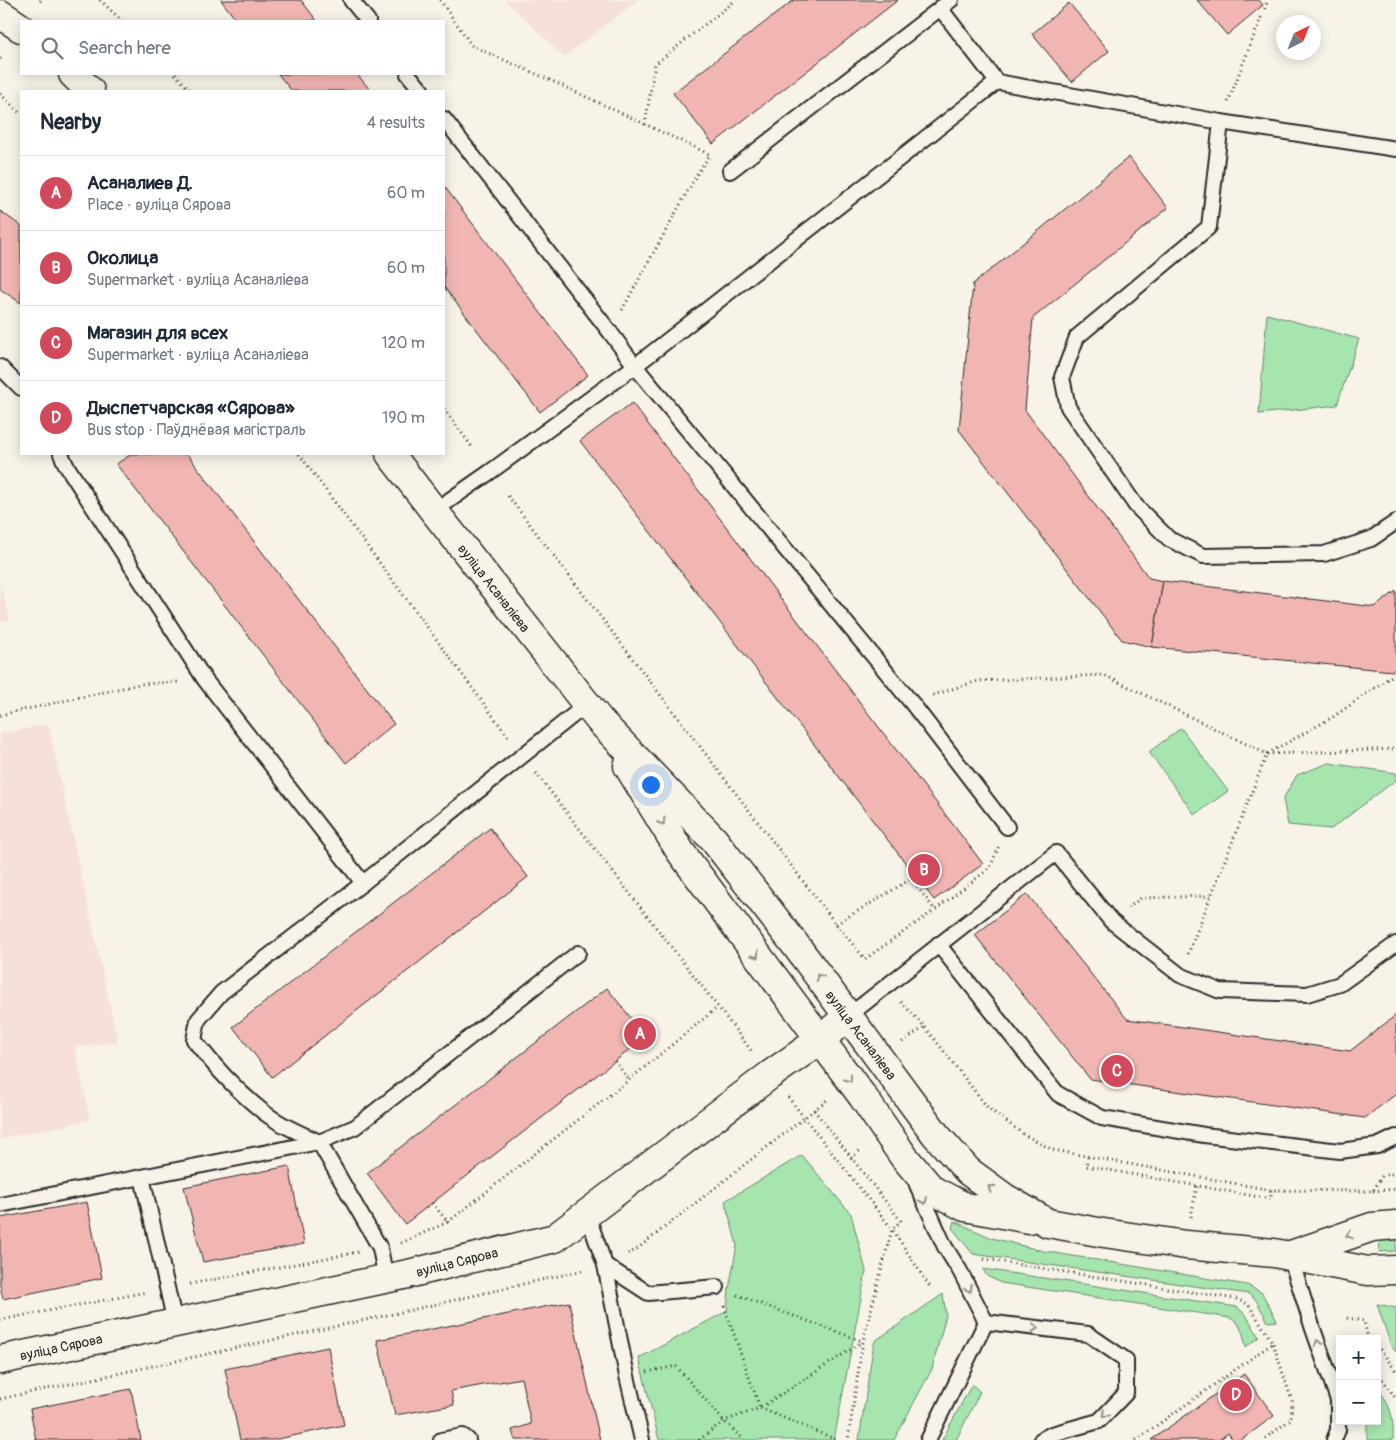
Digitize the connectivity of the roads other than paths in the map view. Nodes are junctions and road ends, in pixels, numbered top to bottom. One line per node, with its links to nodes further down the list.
1 (351, 0): 4 (lane)
2 (945, 4): 8 (lane); 14 (lane)
3 (0, 14): 5 (main road)
4 (367, 20)
5 (20, 27)
6 (74, 75): 9 (main road)
7 (409, 75): 10 (lane)
8 (997, 82): 12 (lane); 15 (lane)
9 (89, 90)
10 (421, 90)
11 (445, 120): 15 (lane)
12 (1221, 122): 13 (lane); 21 (lane)
13 (1396, 149)
14 (734, 169)
15 (635, 366): 20 (lane); 23 (lane)
16 (0, 367): 17 (lane)
17 (20, 387)
18 (61, 455): 24 (lane)
19 (391, 455): 20 (main road, вуліца Асаналіева)
20 (434, 511): 22 (main road, вуліца Асаналіева)
21 (1396, 522)
22 (593, 713): 24 (lane); 28 (main road, вуліца Асаналіева, one-way to 22); 29 (main road, вуліца Асаналіева, one-way to 29)
23 (1006, 827)
24 (363, 883): 31 (lane)
25 (938, 944): 26 (lane); 28 (lane); 30 (lane)
26 (1396, 944)
27 (578, 953): 31 (lane)
28 (847, 1016): 29 (main road, вуліца Сярова); 36 (main road, вуліца Асаналіева, one-way to 28)
29 (820, 1040): 32 (main road, вуліца Асаналіева, one-way to 32); 35 (main road, вуліца Сярова)
30 (1396, 1137)
31 (320, 1142): 33 (lane); 41 (lane)
32 (904, 1157): 36 (main road, вуліца Асаналіева); 43 (lane, one-way to 43)
33 (142, 1177): 34 (lane); 44 (lane)
34 (0, 1204)
35 (587, 1214): 39 (lane); 41 (main road, вуліца Сярова)
36 (1048, 1223): 38 (main road, вуліца Асаналіева)
37 (1396, 1224): 38 (main road, one-way to 38)
38 (1290, 1256): 40 (main road, вуліца Асаналіева); 51 (lane, one-way to 38)
39 (605, 1265): 42 (lane); 48 (lane)
40 (1396, 1270)
41 (386, 1279): 44 (main road, вуліца Сярова)
42 (717, 1287)
43 (986, 1322): 49 (lane); 50 (lane, one-way to 50)
44 (175, 1323): 45 (main road, вуліца Сярова)
45 (0, 1360)
46 (441, 1440): 47 (lane)
47 (468, 1440)
48 (642, 1440)
49 (928, 1440)
50 (1041, 1440)
51 (1334, 1440)

